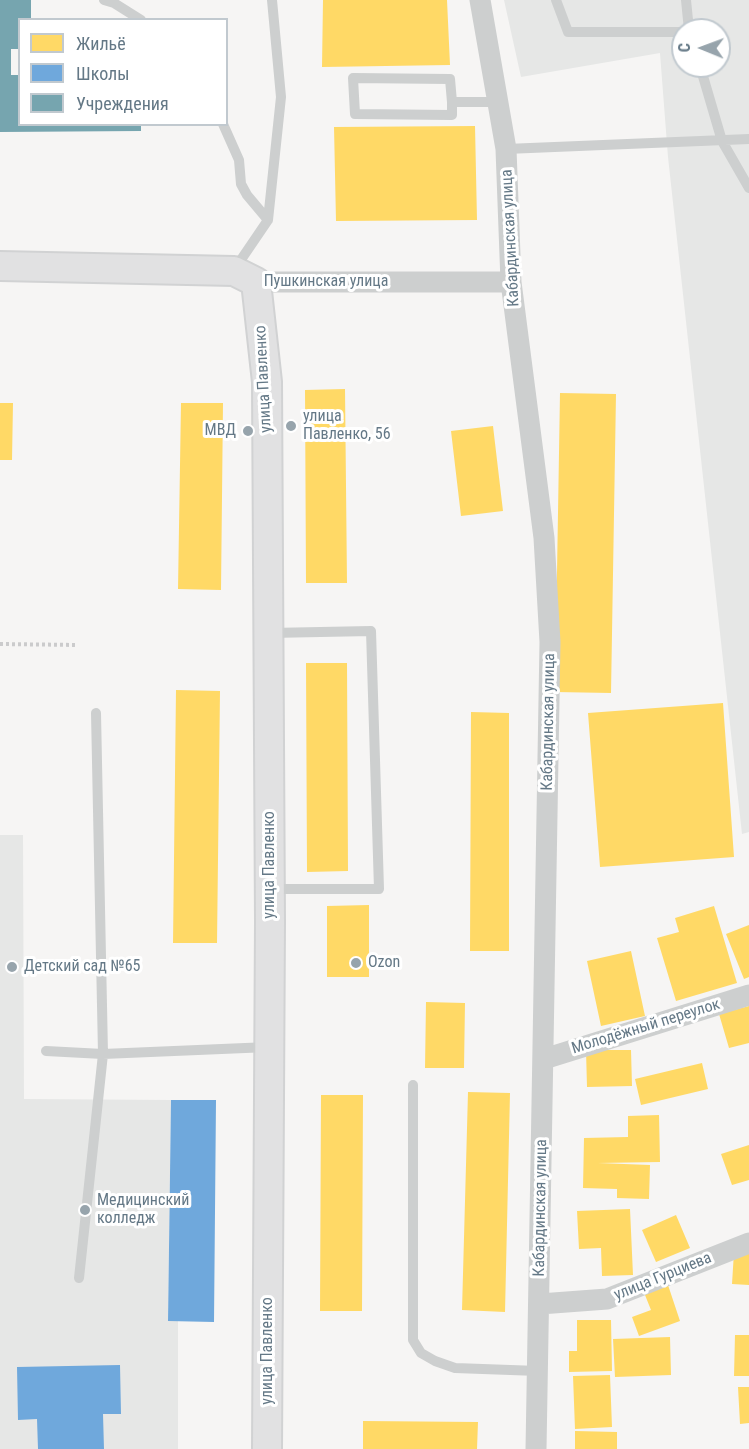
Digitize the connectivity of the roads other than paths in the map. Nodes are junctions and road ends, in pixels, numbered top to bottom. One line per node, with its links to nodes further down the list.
1 (104, 0): 6 (lane)
2 (272, 0): 17 (lane)
3 (480, 0): 11 (street, Кабардинская улица)
4 (556, 0): 8 (lane)
5 (686, 0): 7 (lane)
6 (138, 18)
7 (688, 18)
8 (671, 32)
9 (704, 78): 14 (lane)
10 (452, 102): 10 (lane); 11 (lane)
11 (499, 102): 15 (street, Кабардинская улица)
12 (224, 126): 17 (lane)
13 (749, 139): 14 (lane)
14 (722, 141): 15 (lane); 16 (lane)
15 (506, 149): 20 (street, Кабардинская улица)
16 (749, 188)
17 (268, 220): 19 (lane)
18 (0, 266): 19 (main road, Пушкинская улица)
19 (245, 276): 20 (street, Пушкинская улица); 21 (main road, улица Павленко)
20 (511, 282): 28 (street, Кабардинская улица)
21 (270, 633): 23 (main road, улица Павленко); 23 (lane)
22 (96, 713): 27 (lane)
23 (270, 889): 25 (main road, улица Павленко)
24 (749, 995): 28 (street, Молодёжный переулок)
25 (270, 1047): 27 (lane); 34 (main road, улица Павленко)
26 (46, 1051): 27 (lane)
27 (103, 1054): 31 (lane)
28 (544, 1059): 32 (street, Кабардинская улица)
29 (413, 1085): 33 (lane)
30 (749, 1243): 32 (street, улица Гурциева)
31 (79, 1278)
32 (540, 1304): 33 (street, Кабардинская улица)
33 (538, 1371): 35 (street, Кабардинская улица)
34 (267, 1449)
35 (536, 1449)

